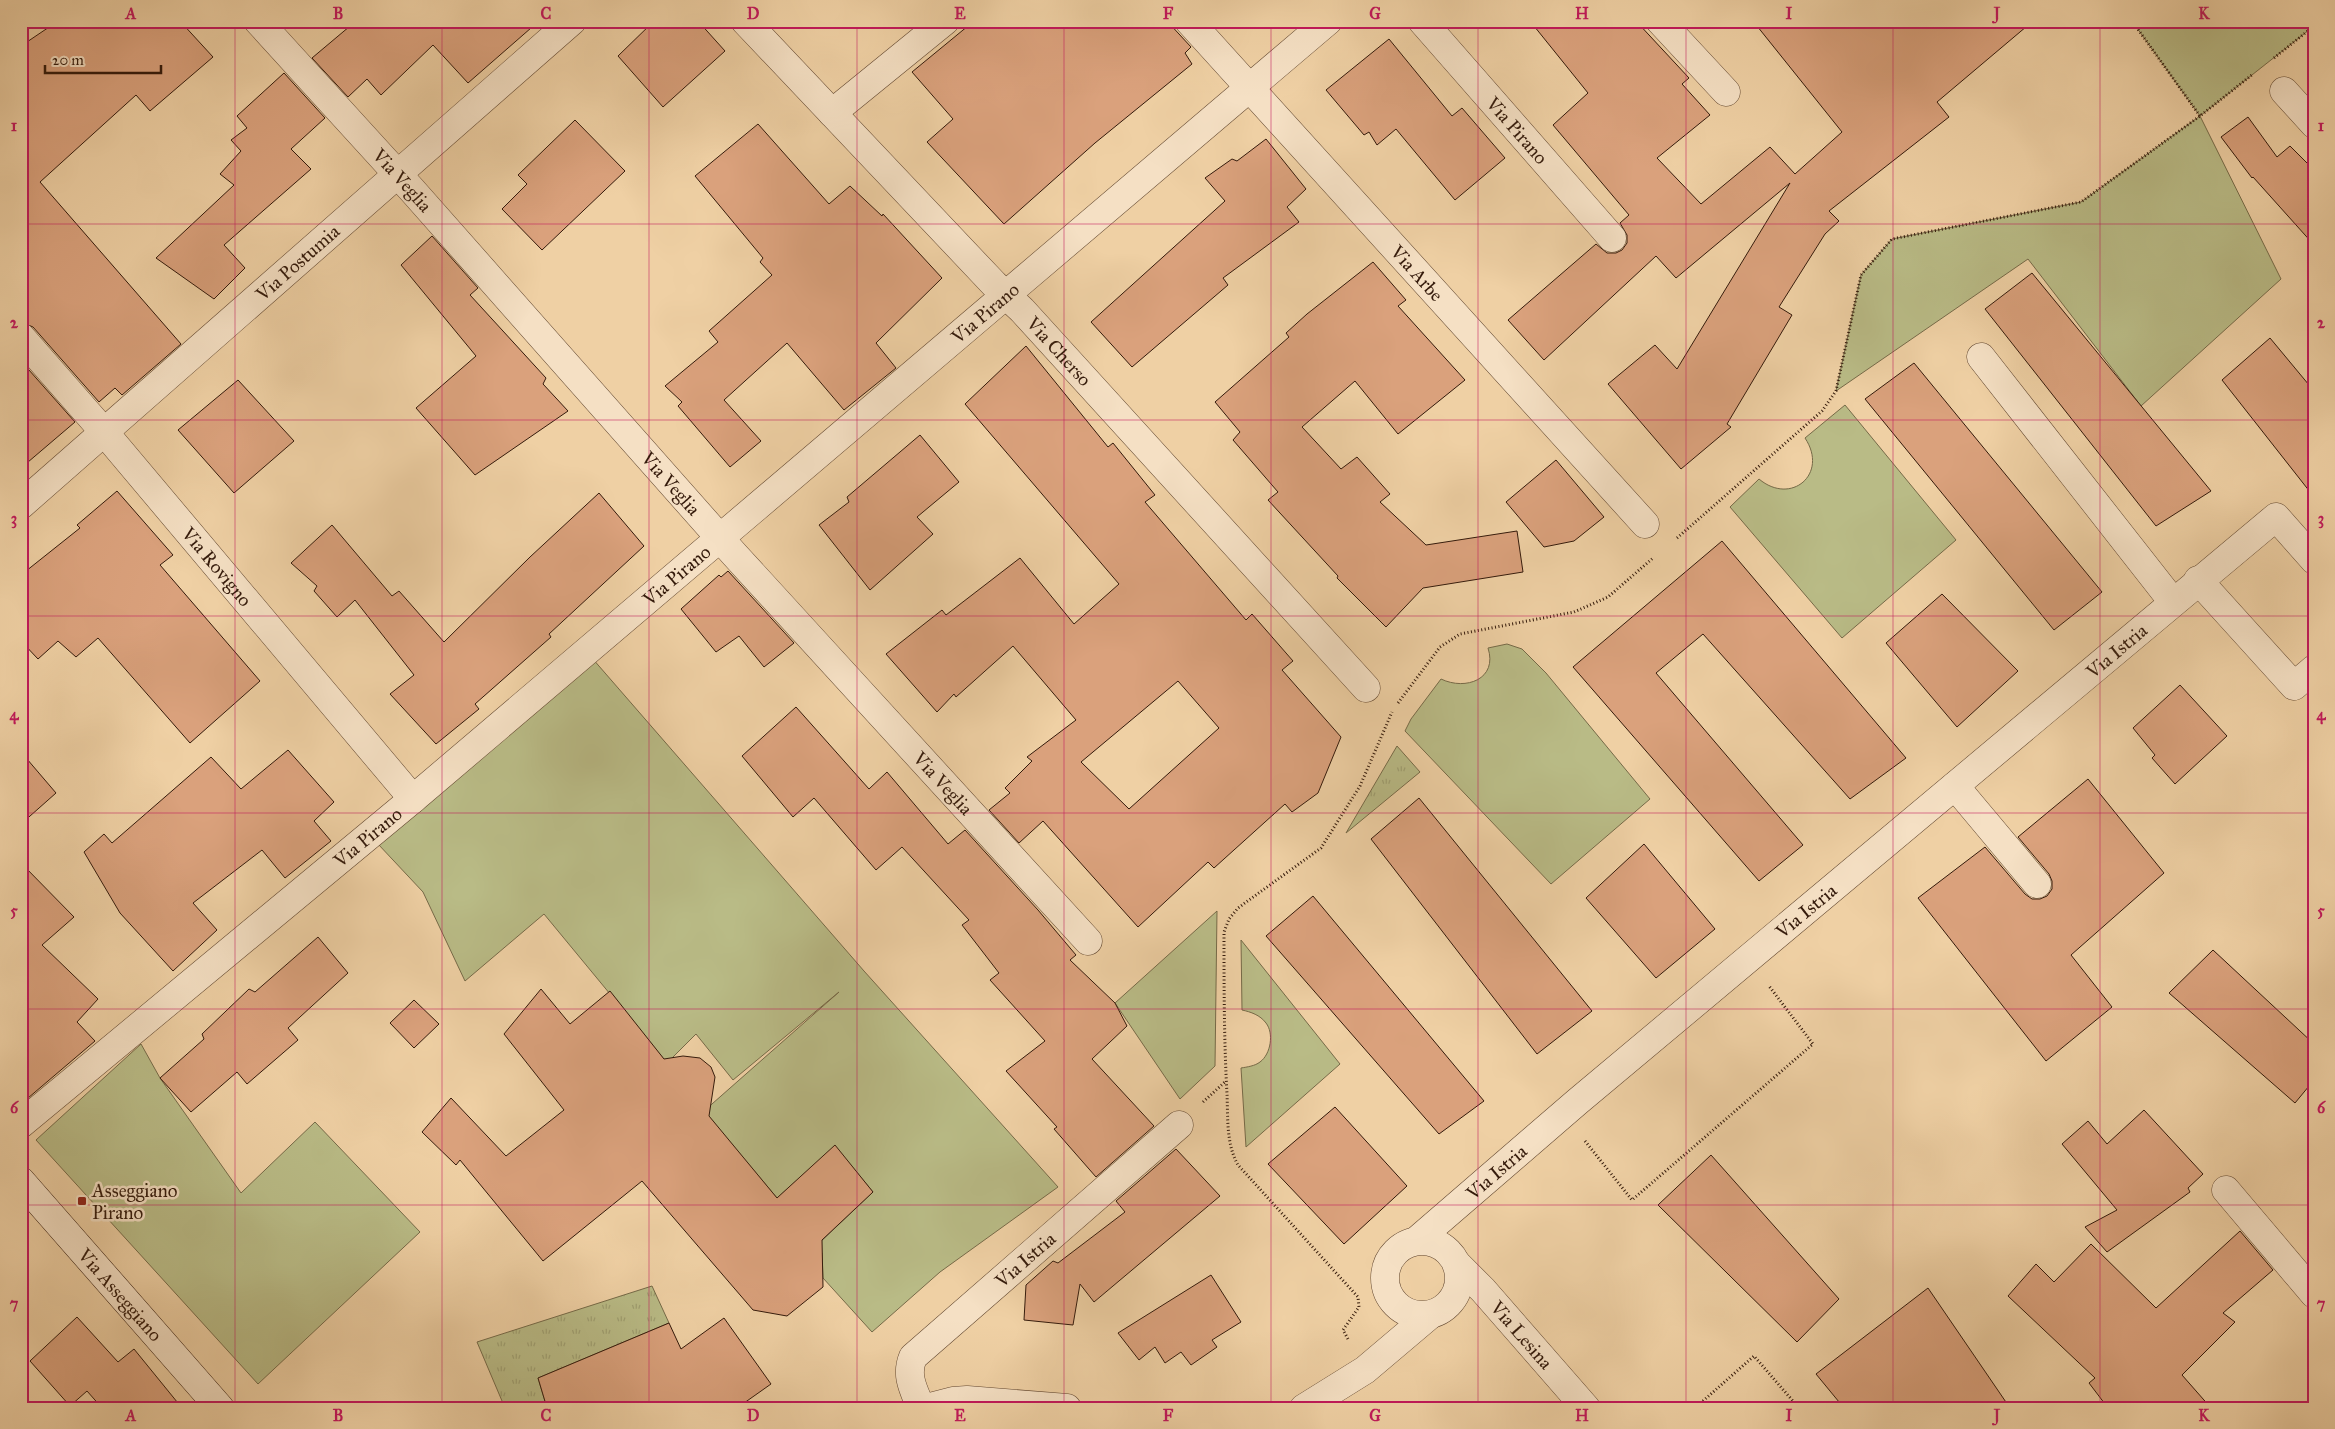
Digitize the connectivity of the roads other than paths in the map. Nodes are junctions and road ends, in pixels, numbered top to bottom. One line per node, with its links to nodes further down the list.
1 (258, 21): 14 (street, Via Veglia)
2 (572, 21): 14 (street, Via Postumia)
3 (745, 21): 12 (street, Via Cherso)
4 (945, 21): 12 (street)
5 (1190, 21): 9 (street, Via Arbe)
6 (1328, 21): 9 (street, Via Pirano)
7 (1422, 21): 15 (street, Via Pirano)
8 (1660, 21): 11 (street)
9 (1249, 89): 16 (street, Via Pirano); 21 (street, Via Arbe)
10 (2284, 91): 13 (street)
11 (1726, 92)
12 (832, 113): 16 (street, Via Cherso)
13 (2314, 124)
14 (398, 175): 19 (street, Via Postumia); 22 (street, Via Veglia)
15 (1612, 238)
16 (1005, 296): 22 (street, Via Pirano); 27 (street, Via Cherso)
17 (21, 337): 19 (street, Via Rovigno)
18 (1980, 357): 25 (street)
19 (105, 433): 20 (street, Via Postumia); 29 (street, Via Rovigno)
20 (21, 505)
21 (1645, 524)
22 (719, 538): 29 (street, Via Pirano); 31 (street, Via Veglia)
23 (2314, 560): 24 (street, Via Istria)
24 (2198, 580): 25 (street, Via Istria); 26 (street)
25 (2173, 602): 28 (street, Via Istria)
26 (2314, 669)
27 (1366, 688)
28 (1955, 786): 30 (street); 36 (street, Via Istria)
29 (413, 798): 32 (street, Via Pirano)
30 (2037, 884)
31 (1088, 941)
32 (21, 1124)
33 (1179, 1124): 41 (street, Via Istria)
34 (21, 1181): 40 (street, Via Asseggiano)
35 (2226, 1190): 38 (street)
36 (1416, 1241): 37 (street); 39 (street, Via Istria)
37 (1457, 1264): 39 (street); 45 (street, Via Lesina)
38 (2314, 1294)
39 (1430, 1314): 44 (street)
40 (220, 1408)
41 (921, 1408)
42 (926, 1408): 43 (street)
43 (1067, 1408)
44 (1304, 1408)
45 (1586, 1408)

